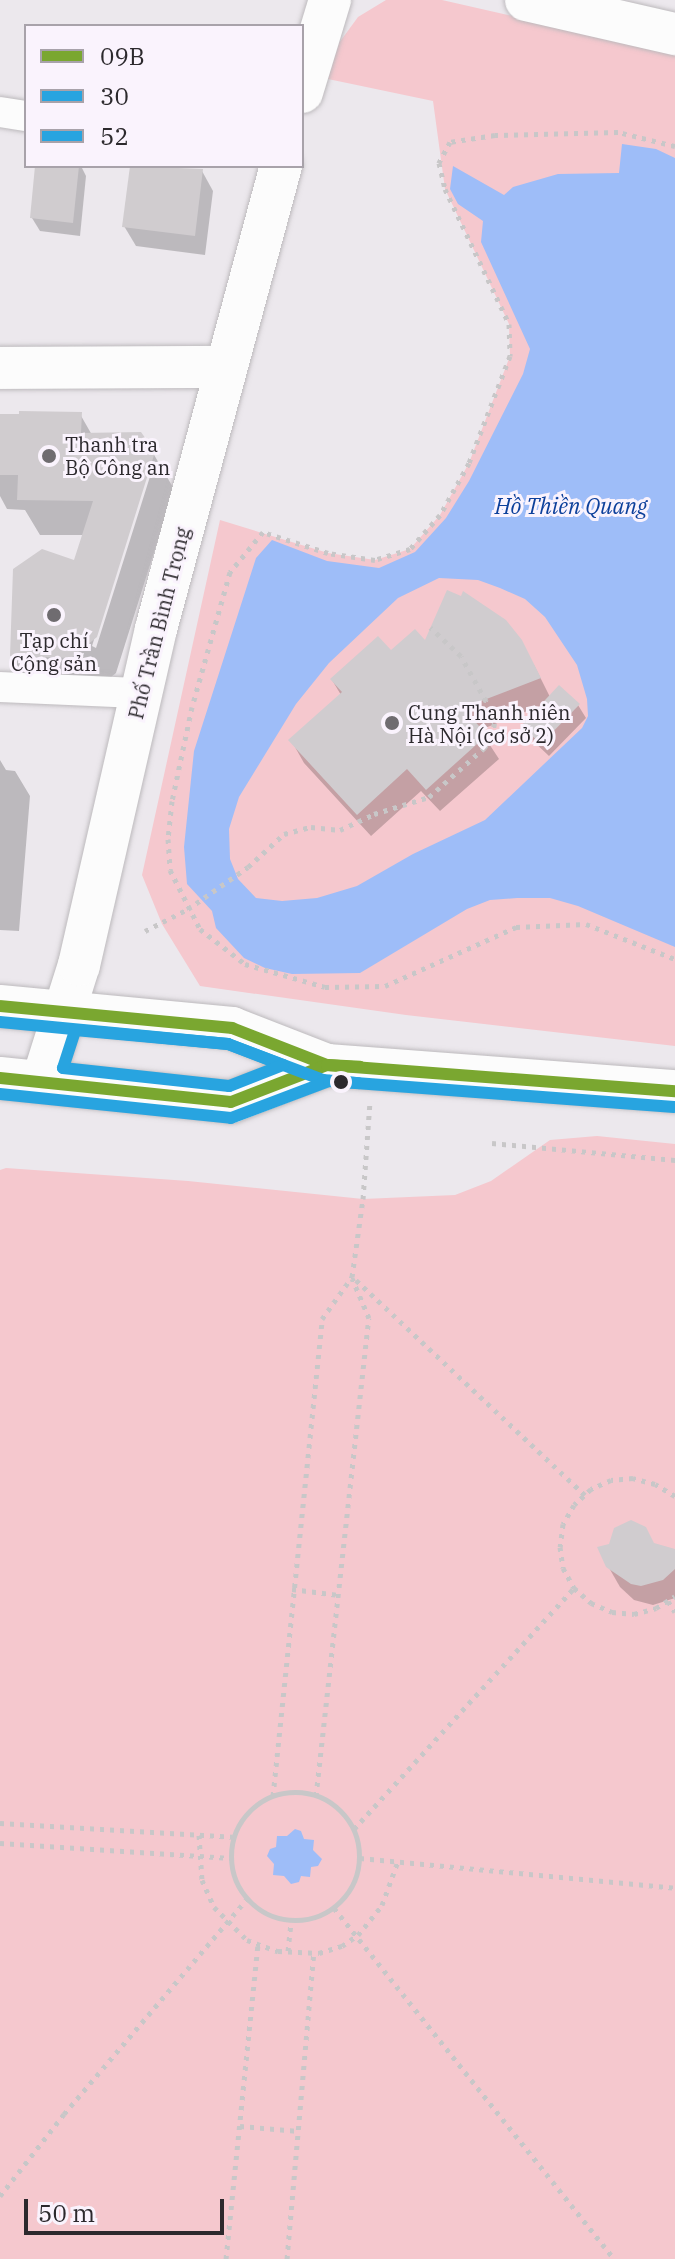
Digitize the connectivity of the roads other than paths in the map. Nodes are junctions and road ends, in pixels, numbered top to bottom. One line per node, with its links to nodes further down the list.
1 (330, 0): 4 (street)
2 (526, 0): 3 (street)
3 (675, 34)
4 (304, 85)
5 (0, 112): 6 (street)
6 (24, 116)
7 (280, 168): 8 (street, Phố Trần Bình Trọng)
8 (225, 367): 9 (street); 11 (street, Phố Trần Bình Trọng)
9 (0, 368)
10 (0, 687): 11 (street)
11 (140, 693): 13 (street, Phố Trần Bình Trọng)
12 (0, 1006): 13 (street)
13 (63, 1013): 14 (street); 16 (street, Phố Trần Bình Trọng)
14 (327, 1065): 16 (street); 17 (street)
15 (0, 1078): 16 (street)
16 (42, 1082)
17 (675, 1091)

